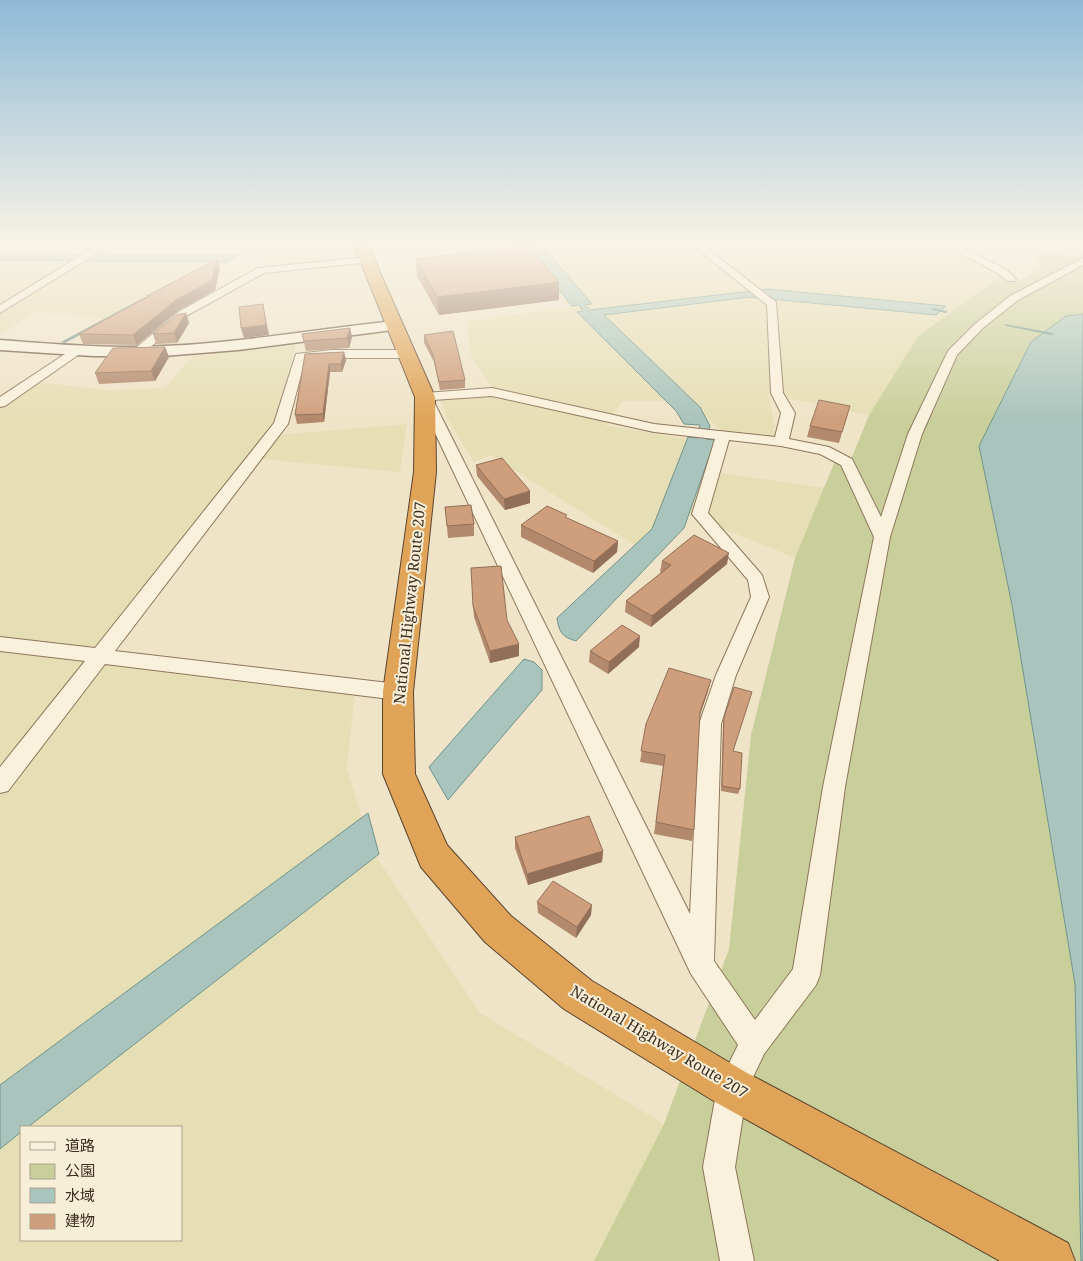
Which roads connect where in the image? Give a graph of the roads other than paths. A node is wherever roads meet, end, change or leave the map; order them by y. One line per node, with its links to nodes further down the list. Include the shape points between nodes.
1 (13, 302): 6 (street)
2 (203, 302): 10 (street, via 184,313)
3 (384, 302): 7 (highway, National Highway Route 207)
4 (769, 302): 15 (street, via 772,304 777,394 788,413)
5 (1009, 302): 16 (street, via 952,354 915,434)
6 (0, 310)
7 (394, 326): 10 (street, via 186,350); 11 (highway, National Highway Route 207)
8 (0, 345): 9 (street)
9 (77, 350): 10 (street); 13 (street)
10 (137, 352)
11 (406, 354): 12 (highway, National Highway Route 207); 18 (street, via 300,357 281,424)
12 (425, 397): 14 (street, via 492,392 654,428); 19 (highway, National Highway Route 207, via 425,472); 21 (street)
13 (0, 403)
14 (709, 435): 15 (street); 21 (street, via 700,514 756,579 760,597 726,675 710,724)
15 (781, 442): 16 (street, via 824,450 847,462)
16 (882, 537): 22 (street, via 834,787 806,975)
17 (0, 644): 18 (street)
18 (100, 658): 19 (street); 20 (street)
19 (398, 692): 23 (highway, National Highway Route 207, via 399,774 434,856 498,929 578,996)
20 (0, 784)
21 (701, 965): 22 (street)
22 (754, 1044): 23 (street)
23 (732, 1088): 24 (street, via 718,1167); 25 (highway, National Highway Route 207)
24 (737, 1261)
25 (1050, 1261)

